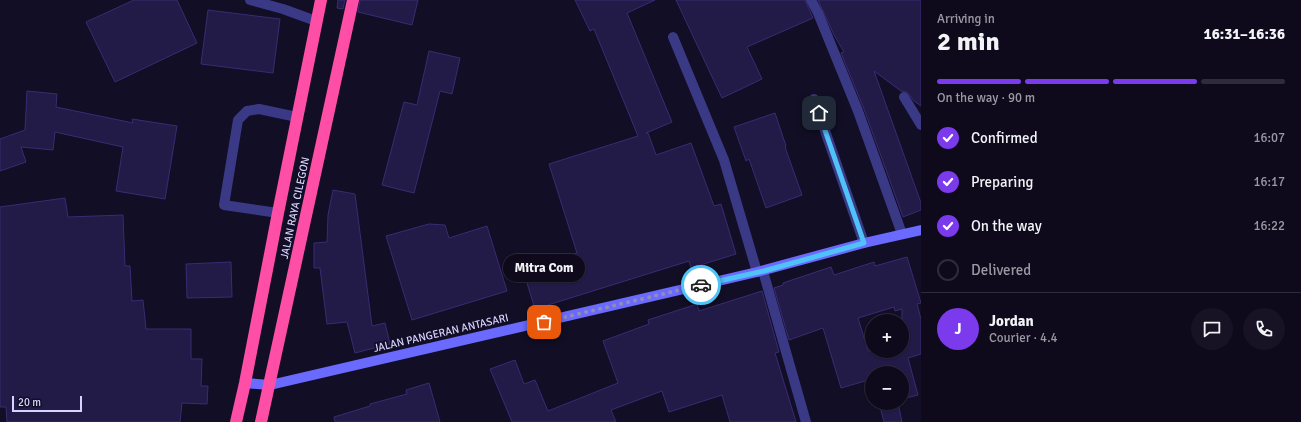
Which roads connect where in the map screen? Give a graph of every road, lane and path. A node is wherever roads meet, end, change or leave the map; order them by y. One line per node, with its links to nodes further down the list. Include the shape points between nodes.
1 (250, 0): 5 (street)
2 (321, 0): 5 (highway, JALAN RAYA CILEGON)
3 (353, 0): 17 (highway, JALAN RAYA CILEGON)
4 (811, 0): 13 (street, via 858,111)
5 (316, 21): 9 (highway, JALAN RAYA CILEGON)
6 (673, 37): 15 (street, via 724,160)
7 (904, 97): 10 (street)
8 (814, 99): 14 (street)
9 (297, 117): 11 (highway, JALAN RAYA CILEGON); 11 (street, via 259,109 247,111 238,120 224,205)
10 (921, 125)
11 (278, 212): 16 (highway, JALAN RAYA CILEGON)
12 (921, 230): 13 (street, JALAN PANGERAN ANTASARI)
13 (902, 234): 14 (street, JALAN PANGERAN ANTASARI)
14 (864, 243): 15 (street, JALAN PANGERAN ANTASARI)
15 (760, 272): 17 (street, JALAN PANGERAN ANTASARI); 20 (street)
16 (245, 383): 17 (street, JALAN PANGERAN ANTASARI); 18 (highway, JALAN RAYA CILEGON)
17 (270, 385): 19 (highway, JALAN RAYA CILEGON)
18 (236, 422)
19 (261, 422)
20 (806, 422)

